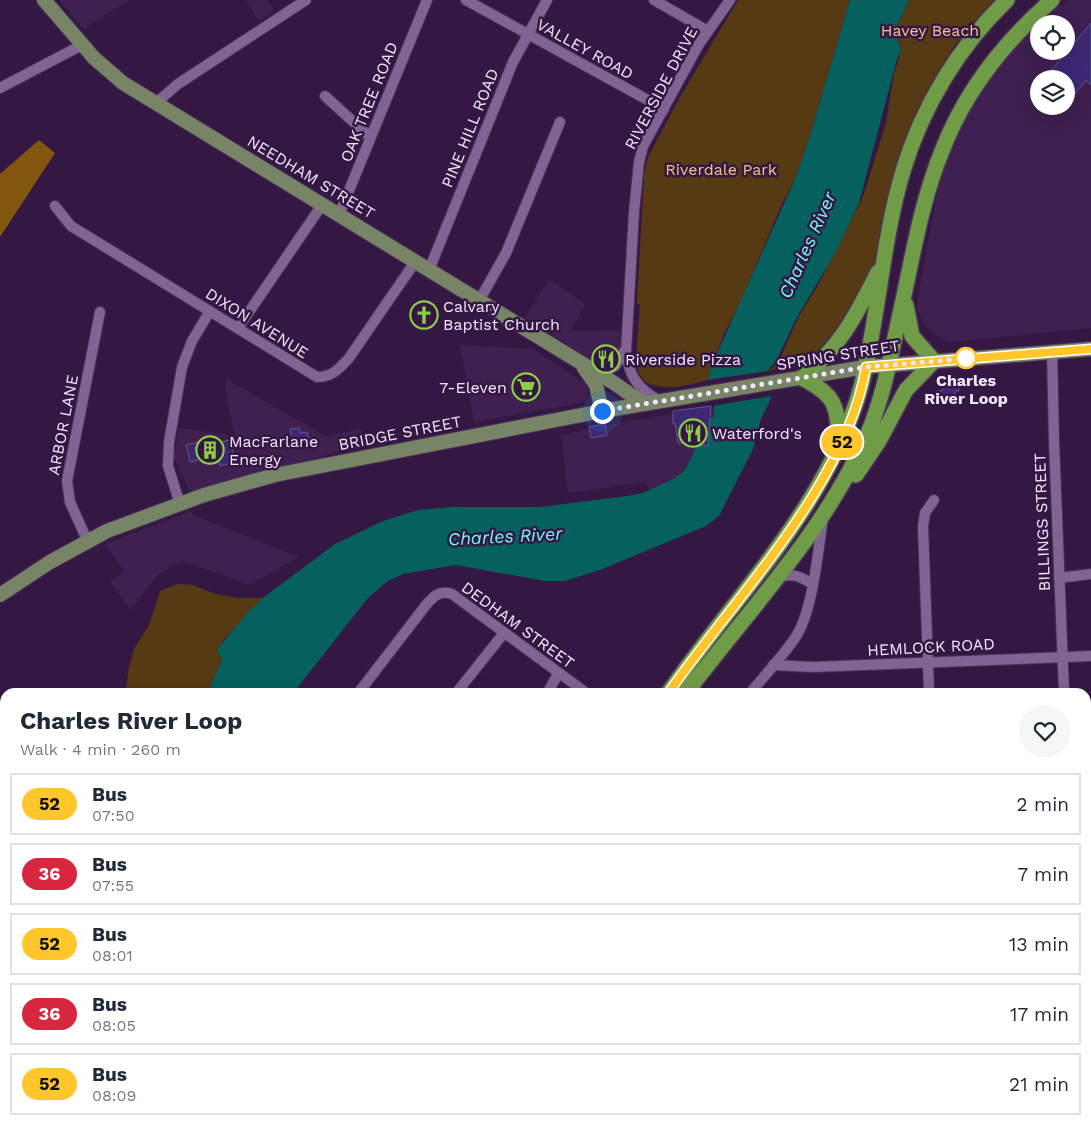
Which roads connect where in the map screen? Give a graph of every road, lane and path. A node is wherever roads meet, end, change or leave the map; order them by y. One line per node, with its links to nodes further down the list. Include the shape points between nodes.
1 (44, 0): 12 (main road, NEEDHAM STREET)
2 (306, 0): 15 (street, via 178,84)
3 (426, 0): 18 (street, OAK TREE ROAD)
4 (466, 0): 11 (street, VALLEY ROAD)
5 (547, 0): 11 (street, PINE HILL ROAD)
6 (654, 0): 10 (street)
7 (730, 0): 10 (street, RIVERSIDE DRIVE)
8 (1007, 0): 22 (highway, via 959,58 923,121 901,179)
9 (1052, 0): 25 (highway, via 994,60 956,120 930,186)
10 (708, 31): 16 (street, RIVERSIDE DRIVE)
11 (527, 34): 16 (street, VALLEY ROAD); 24 (street, PINE HILL ROAD)
12 (82, 45): 13 (street); 15 (main road, NEEDHAM STREET, via 115,78)
13 (0, 88)
14 (325, 96): 18 (street)
15 (156, 103): 19 (main road, NEEDHAM STREET)
16 (664, 109): 30 (street, RIVERSIDE DRIVE, via 643,146 638,162)
17 (560, 122): 26 (street, via 506,253)
18 (370, 137): 21 (street, OAK TREE ROAD)
19 (322, 205): 21 (main road, NEEDHAM STREET); 29 (street)
20 (55, 206): 28 (street, DIXON AVENUE, via 71,226)
21 (339, 215): 23 (main road, NEEDHAM STREET)
22 (885, 258): 36 (highway); 38 (highway, via 846,332)
23 (415, 262): 24 (main road, NEEDHAM STREET); 29 (street, DIXON AVENUE, via 348,358 328,377 317,377)
24 (429, 270): 26 (main road, NEEDHAM STREET)
25 (905, 294): 33 (highway, via 910,333); 35 (highway)
26 (479, 301): 34 (main road, NEEDHAM STREET)
27 (100, 312): 47 (street, ARBOR LANE, via 67,481 70,502)
28 (210, 312): 29 (street, DIXON AVENUE); 45 (street, via 192,341 182,367 168,442 168,466)
29 (238, 328)
30 (626, 346): 37 (street, RIVERSIDE DRIVE, via 618,364); 40 (street, RIVERSIDE DRIVE, via 634,381)
31 (1091, 349): 32 (main road, SPRING STREET)
32 (1052, 351): 33 (main road, SPRING STREET); 50 (street, BILLINGS STREET)
33 (934, 361): 35 (main road, SPRING STREET); 46 (highway, via 906,390 868,458)
34 (578, 362): 37 (main road, NEEDHAM STREET); 42 (main road, NEEDHAM STREET, via 594,382)
35 (889, 364): 36 (main road, SPRING STREET); 46 (highway, via 868,433)
36 (866, 367): 38 (main road, SPRING STREET); 43 (highway)
37 (599, 374): 41 (main road, NEEDHAM STREET)
38 (802, 378): 39 (main road, SPRING STREET); 43 (highway, via 825,392 833,402)
39 (740, 388): 40 (main road, BRIDGE STREET)
40 (660, 401): 41 (main road, BRIDGE STREET)
41 (644, 404): 42 (main road, BRIDGE STREET)
42 (602, 411): 45 (main road, BRIDGE STREET, via 275,475)
43 (840, 444): 63 (highway, via 824,477 792,526)
44 (934, 500): 56 (street, via 925,513 923,526)
45 (180, 504): 47 (main road, BRIDGE STREET)
46 (824, 514): 49 (highway); 51 (street)
47 (87, 540): 52 (main road, BRIDGE STREET)
48 (1091, 574): 50 (street)
49 (778, 577): 51 (street, via 799,575); 64 (highway)
50 (1059, 578): 55 (street, BILLINGS STREET)
51 (812, 584): 57 (street, via 796,638)
52 (0, 595)
53 (504, 633): 58 (street, DEDHAM STREET); 59 (street, DEDHAM STREET, via 452,594 440,593 426,605); 60 (street)
54 (1091, 656): 55 (street, HEMLOCK ROAD)
55 (1063, 658): 56 (street, HEMLOCK ROAD); 67 (street, BILLINGS STREET)
56 (928, 662): 57 (street, HEMLOCK ROAD, via 813,667); 66 (street)
57 (773, 665): 65 (street)
58 (558, 674): 61 (street); 62 (street, DEDHAM STREET)
59 (362, 688)
60 (460, 688)
61 (550, 688)
62 (579, 688)
63 (672, 688)
64 (690, 688)
65 (754, 688)
66 (929, 688)
67 (1064, 688)

